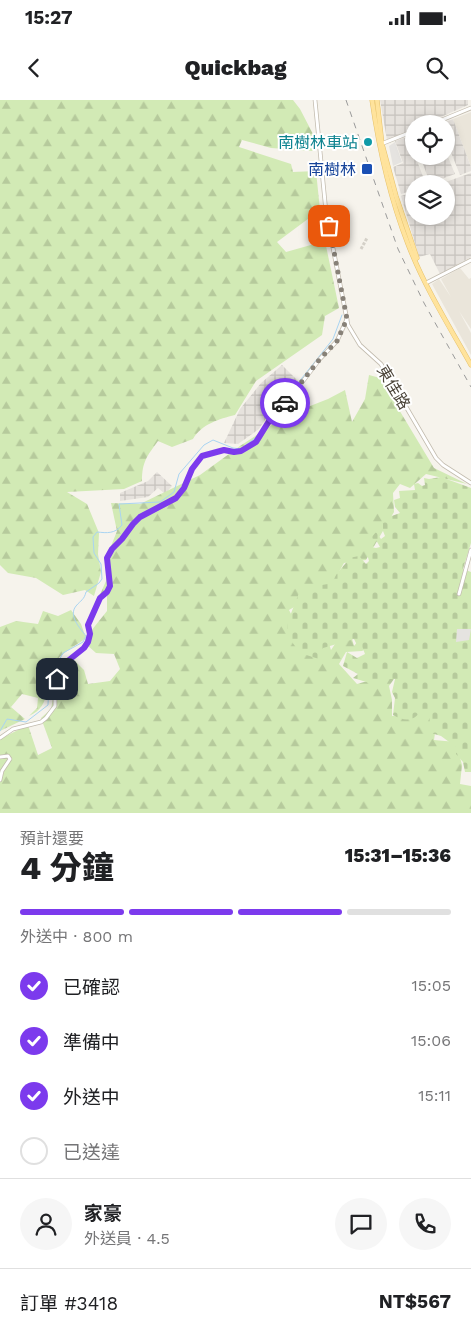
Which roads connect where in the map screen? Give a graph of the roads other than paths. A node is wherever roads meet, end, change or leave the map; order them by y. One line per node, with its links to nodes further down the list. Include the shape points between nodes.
1 (315, 100): 10 (street, 東佳路, via 326,212)
2 (372, 100): 7 (main road)
3 (377, 100): 7 (main road)
4 (471, 108): 5 (street)
5 (454, 115)
6 (405, 135): 7 (street)
7 (380, 145): 9 (main road)
8 (471, 260): 9 (street)
9 (426, 283): 11 (main road)
10 (347, 319): 12 (street, 東佳路, via 355,339 381,364 436,458); 15 (street, via 337,341 271,418 256,442 241,451 224,450 202,456 176,498 140,517 112,549 107,558 110,586 100,598 88,625 88,642 61,670 55,685 55,706 41,722 13,729)
11 (471, 365)
12 (471, 483)
13 (471, 550): 14 (street)
14 (459, 594)
15 (0, 738)
16 (0, 757): 17 (street, via 10,758)
17 (0, 780)

